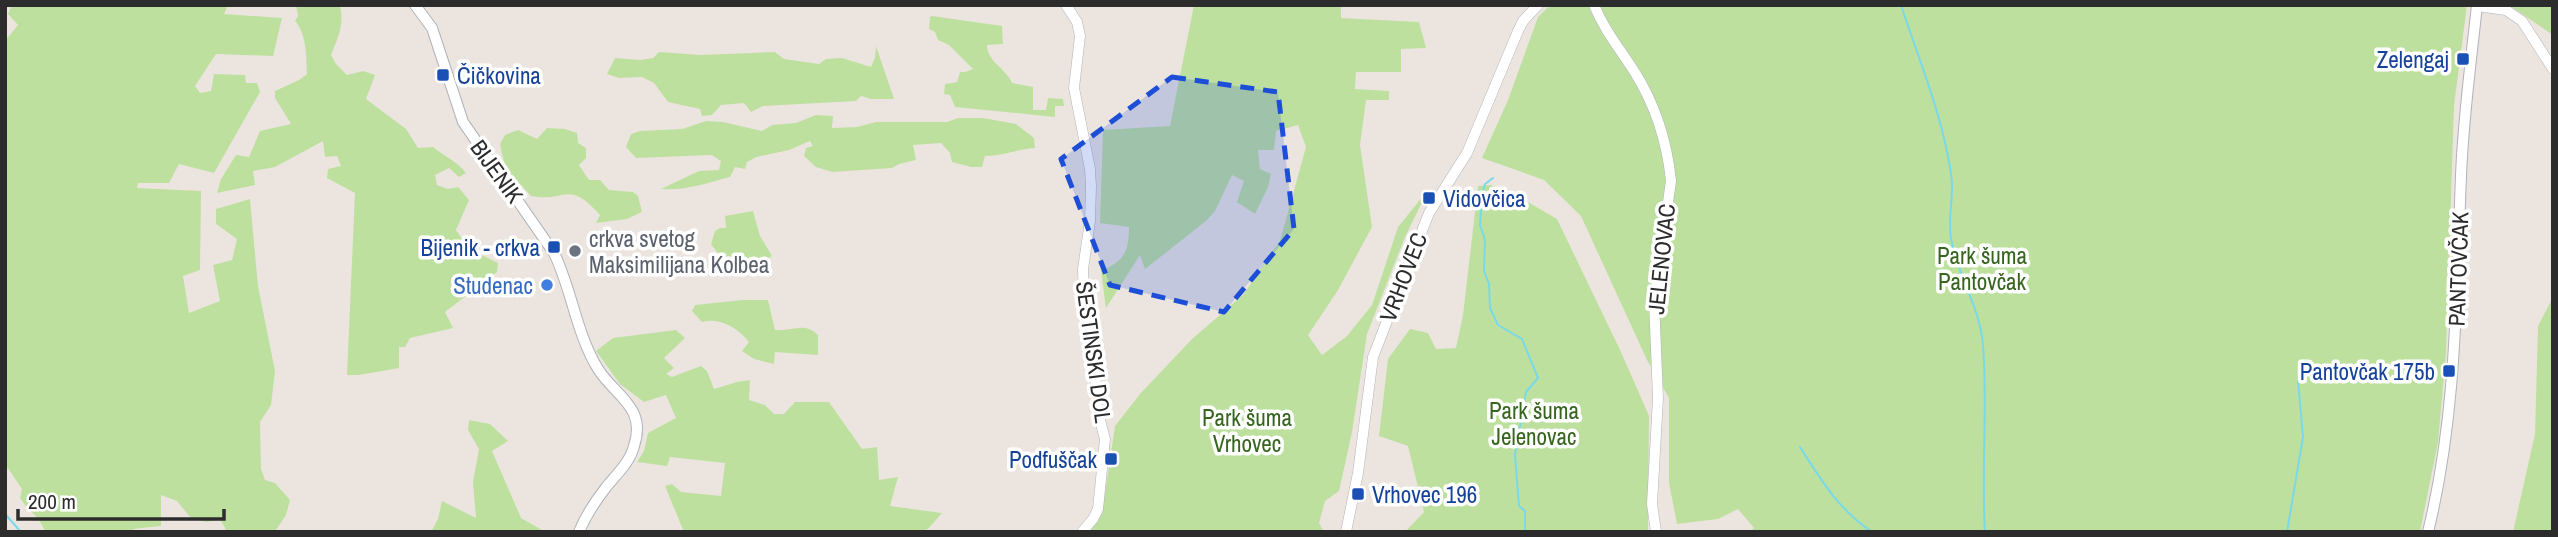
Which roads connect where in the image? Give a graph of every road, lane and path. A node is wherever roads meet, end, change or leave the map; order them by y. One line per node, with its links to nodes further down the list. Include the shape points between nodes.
1 (415, 5): 7 (main road, BIJENIK, via 432,28 464,122 554,253 598,369 634,414 637,429 630,458)
2 (1066, 5): 8 (street, ŠESTINSKI DOL, via 1080,36 1074,88 1091,186 1084,296 1094,351 1097,409 1105,439 1098,509)
3 (1538, 5): 9 (street, VRHOVEC, via 1523,21 1467,153 1429,213 1386,321 1373,357)
4 (1594, 5): 10 (street, JELENOVAC, via 1650,100 1671,181 1654,301 1658,398 1652,504)
5 (2477, 5): 6 (street, via 2506,10 2522,21); 11 (main road, PANTOVČAK, via 2461,172 2451,400)
6 (2553, 69)
7 (579, 532)
8 (1082, 532)
9 (1346, 532)
10 (1656, 532)
11 (2428, 532)

